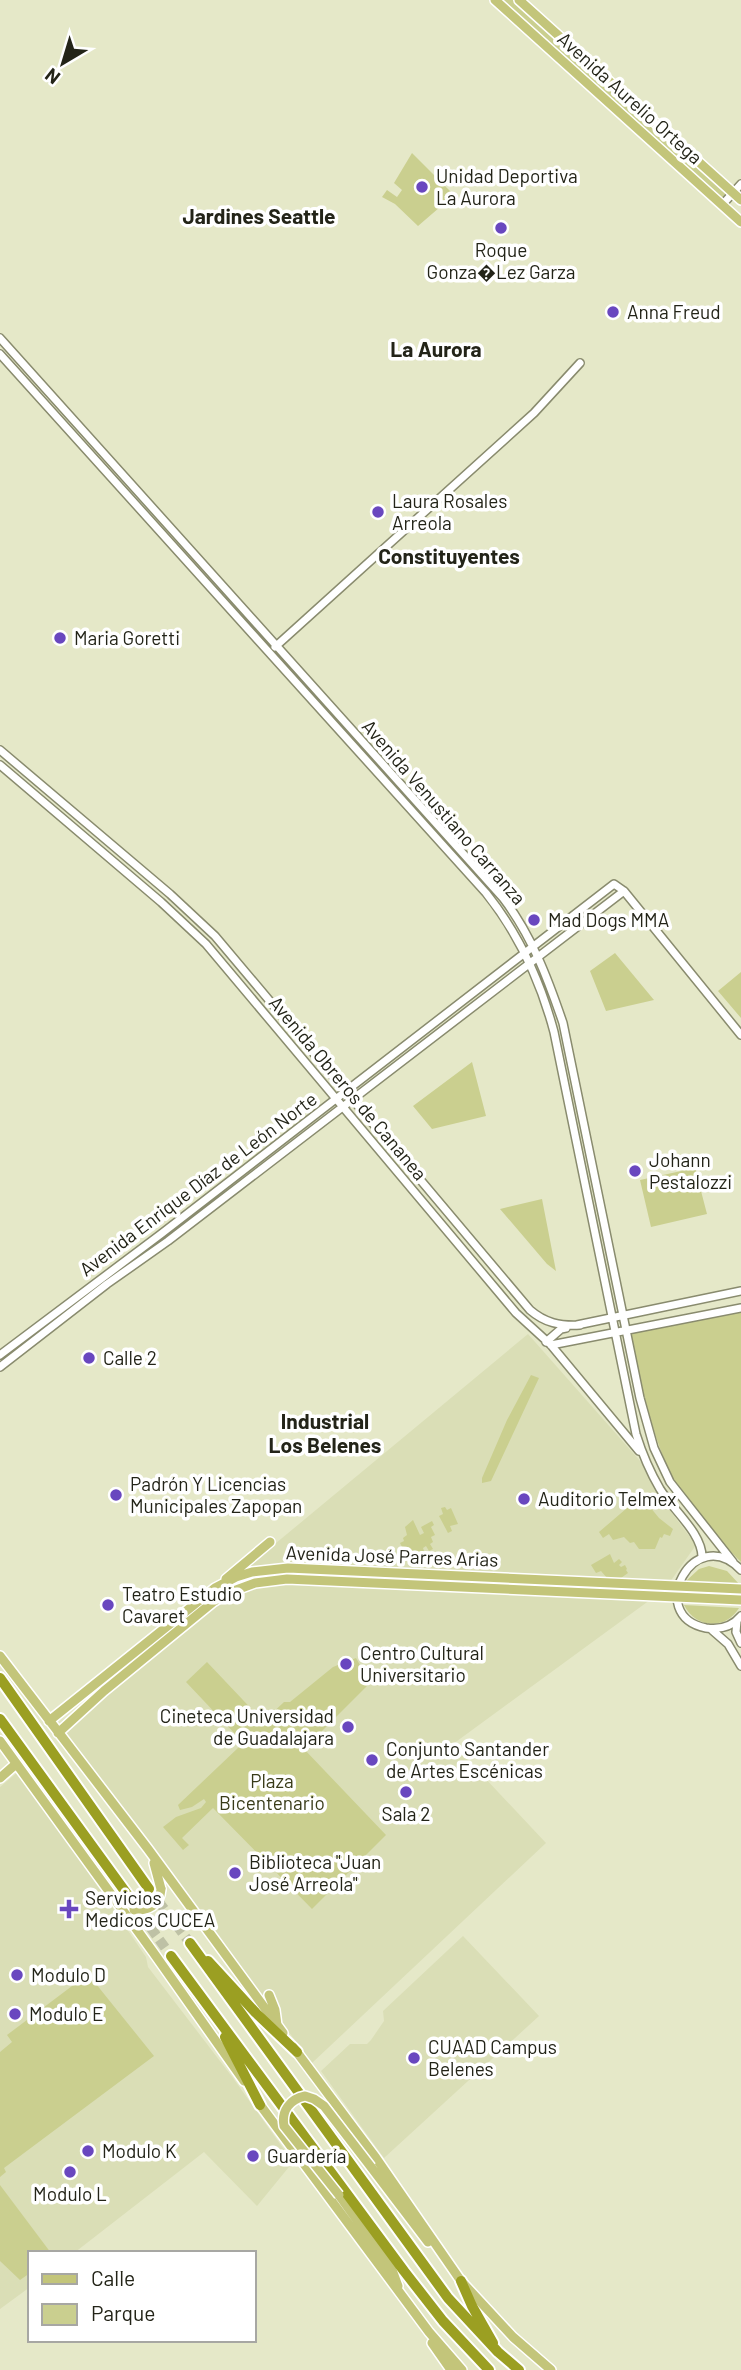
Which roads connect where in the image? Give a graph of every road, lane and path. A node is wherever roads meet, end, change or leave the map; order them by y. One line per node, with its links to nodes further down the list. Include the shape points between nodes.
1 (495, 0): 6 (main road, Avenida Aurelio Ortega)
2 (519, 0): 4 (main road, Avenida Aurelio Ortega)
3 (741, 184): 4 (street)
4 (733, 193): 5 (main road, Avenida Aurelio Ortega); 6 (street)
5 (741, 200)
6 (722, 205): 7 (main road, Avenida Aurelio Ortega)
7 (741, 222)
8 (0, 338): 11 (street, Avenida Venustiano Carranza)
9 (0, 354): 12 (street, Avenida Venustiano Carranza)
10 (580, 363): 11 (street, via 543,405)
11 (276, 646): 12 (street); 16 (street, Avenida Venustiano Carranza, via 503,898)
12 (269, 652): 17 (street, Avenida Venustiano Carranza, via 486,893)
13 (0, 750): 21 (street, Avenida Obreros de Cananea, via 215,936)
14 (0, 765): 22 (street, Avenida Obreros de Cananea, via 188,925)
15 (624, 891): 16 (street, Avenida Enrique Díaz de León Norte, via 614,884); 18 (street); 20 (street)
16 (533, 946): 17 (street, Avenida Enrique Díaz de León Norte); 18 (street, Avenida Venustiano Carranza)
17 (524, 953): 19 (street, Avenida Venustiano Carranza); 21 (street, Avenida Enrique Díaz de León Norte)
18 (538, 956): 19 (street); 27 (street, Avenida Venustiano Carranza, via 563,1023)
19 (528, 964): 23 (street); 28 (street, Avenida Venustiano Carranza, via 554,1032)
20 (741, 1035)
21 (345, 1091): 22 (street, Avenida Enrique Díaz de León Norte); 23 (street, Avenida Obreros de Cananea)
22 (336, 1098): 24 (street, Avenida Obreros de Cananea); 33 (street, Avenida Enrique Díaz de León Norte)
23 (351, 1099): 24 (street, Avenida Enrique Díaz de León Norte); 29 (street, Avenida Obreros de Cananea, via 530,1310 548,1322)
24 (343, 1106): 32 (street, Avenida Obreros de Cananea, via 516,1313); 34 (street, Avenida Enrique Díaz de León Norte)
25 (741, 1291): 27 (street)
26 (741, 1308): 30 (street)
27 (624, 1317): 28 (street); 30 (street, Avenida Venustiano Carranza)
28 (612, 1319): 29 (street); 31 (street, Avenida Venustiano Carranza)
29 (580, 1325): 32 (street, via 561,1329)
30 (626, 1331): 31 (street); 38 (street, Avenida Venustiano Carranza, via 645,1416 662,1466 680,1498)
31 (615, 1332): 32 (street); 35 (street, Avenida Venustiano Carranza)
32 (548, 1343): 35 (street, Avenida Obreros de Cananea)
33 (0, 1355)
34 (0, 1367)
35 (645, 1458): 37 (street, Avenida Venustiano Carranza, via 667,1500 698,1538)
36 (270, 1542): 43 (main road)
37 (702, 1558): 38 (street); 46 (street, via 684,1571)
38 (733, 1562): 39 (street, Avenida Venustiano Carranza)
39 (741, 1570)
40 (374, 1571): 41 (main road, Avenida José Parres Arias); 43 (main road, Avenida José Parres Arias, via 275,1568); 44 (main road, via 380,1577)
41 (394, 1572): 42 (main road, Avenida José Parres Arias); 45 (main road, via 388,1577)
42 (577, 1582): 46 (main road, Avenida José Parres Arias); 48 (main road)
43 (222, 1583): 58 (main road, Avenida José Parres Arias)
44 (373, 1583): 45 (main road, Avenida José Parres Arias); 60 (main road, Avenida José Parres Arias, via 274,1579 228,1592)
45 (394, 1584): 48 (main road, Avenida José Parres Arias)
46 (678, 1586): 47 (main road, Avenida José Parres Arias); 49 (street)
47 (741, 1589)
48 (576, 1592): 49 (main road, Avenida José Parres Arias)
49 (677, 1597): 50 (main road, Avenida José Parres Arias); 52 (street, via 684,1614)
50 (741, 1600)
51 (739, 1618): 52 (street, via 725,1628); 53 (street, via 736,1632)
52 (708, 1628): 55 (street, via 728,1644)
53 (741, 1643)
54 (0, 1656): 58 (main road)
55 (741, 1666)
56 (0, 1678): 66 (highway)
57 (0, 1719): 64 (highway)
58 (49, 1721): 60 (main road)
59 (0, 1729): 64 (highway)
60 (58, 1732): 65 (main road)
61 (0, 1741): 62 (main road)
62 (16, 1764): 63 (main road); 67 (main road)
63 (0, 1777)
64 (85, 1836): 68 (highway)
65 (148, 1849): 66 (main road, via 159,1876); 70 (main road)
66 (155, 1889): 68 (main road, bridge, via 160,1896 155,1905 147,1909)
67 (115, 1899): 68 (main road, via 125,1907); 72 (main road)
68 (133, 1905)
69 (269, 1995): 70 (main road)
70 (277, 2027): 71 (main road)
71 (297, 2052): 73 (main road); 78 (highway, via 190,1943 429,2274)
72 (260, 2105): 75 (main road); 76 (highway, via 226,2039 171,1956)
73 (444, 2257): 74 (main road); 75 (main road, bridge, via 321,2103 305,2096 290,2104 284,2126 394,2272)
74 (461, 2281): 78 (highway); 84 (main road)
75 (400, 2293): 77 (main road)
76 (443, 2321): 81 (highway); 82 (highway)
77 (429, 2332): 79 (main road); 80 (main road)
78 (498, 2352): 83 (highway)
79 (451, 2370)
80 (462, 2370)
81 (476, 2370)
82 (489, 2370)
83 (519, 2370)
84 (551, 2370)

